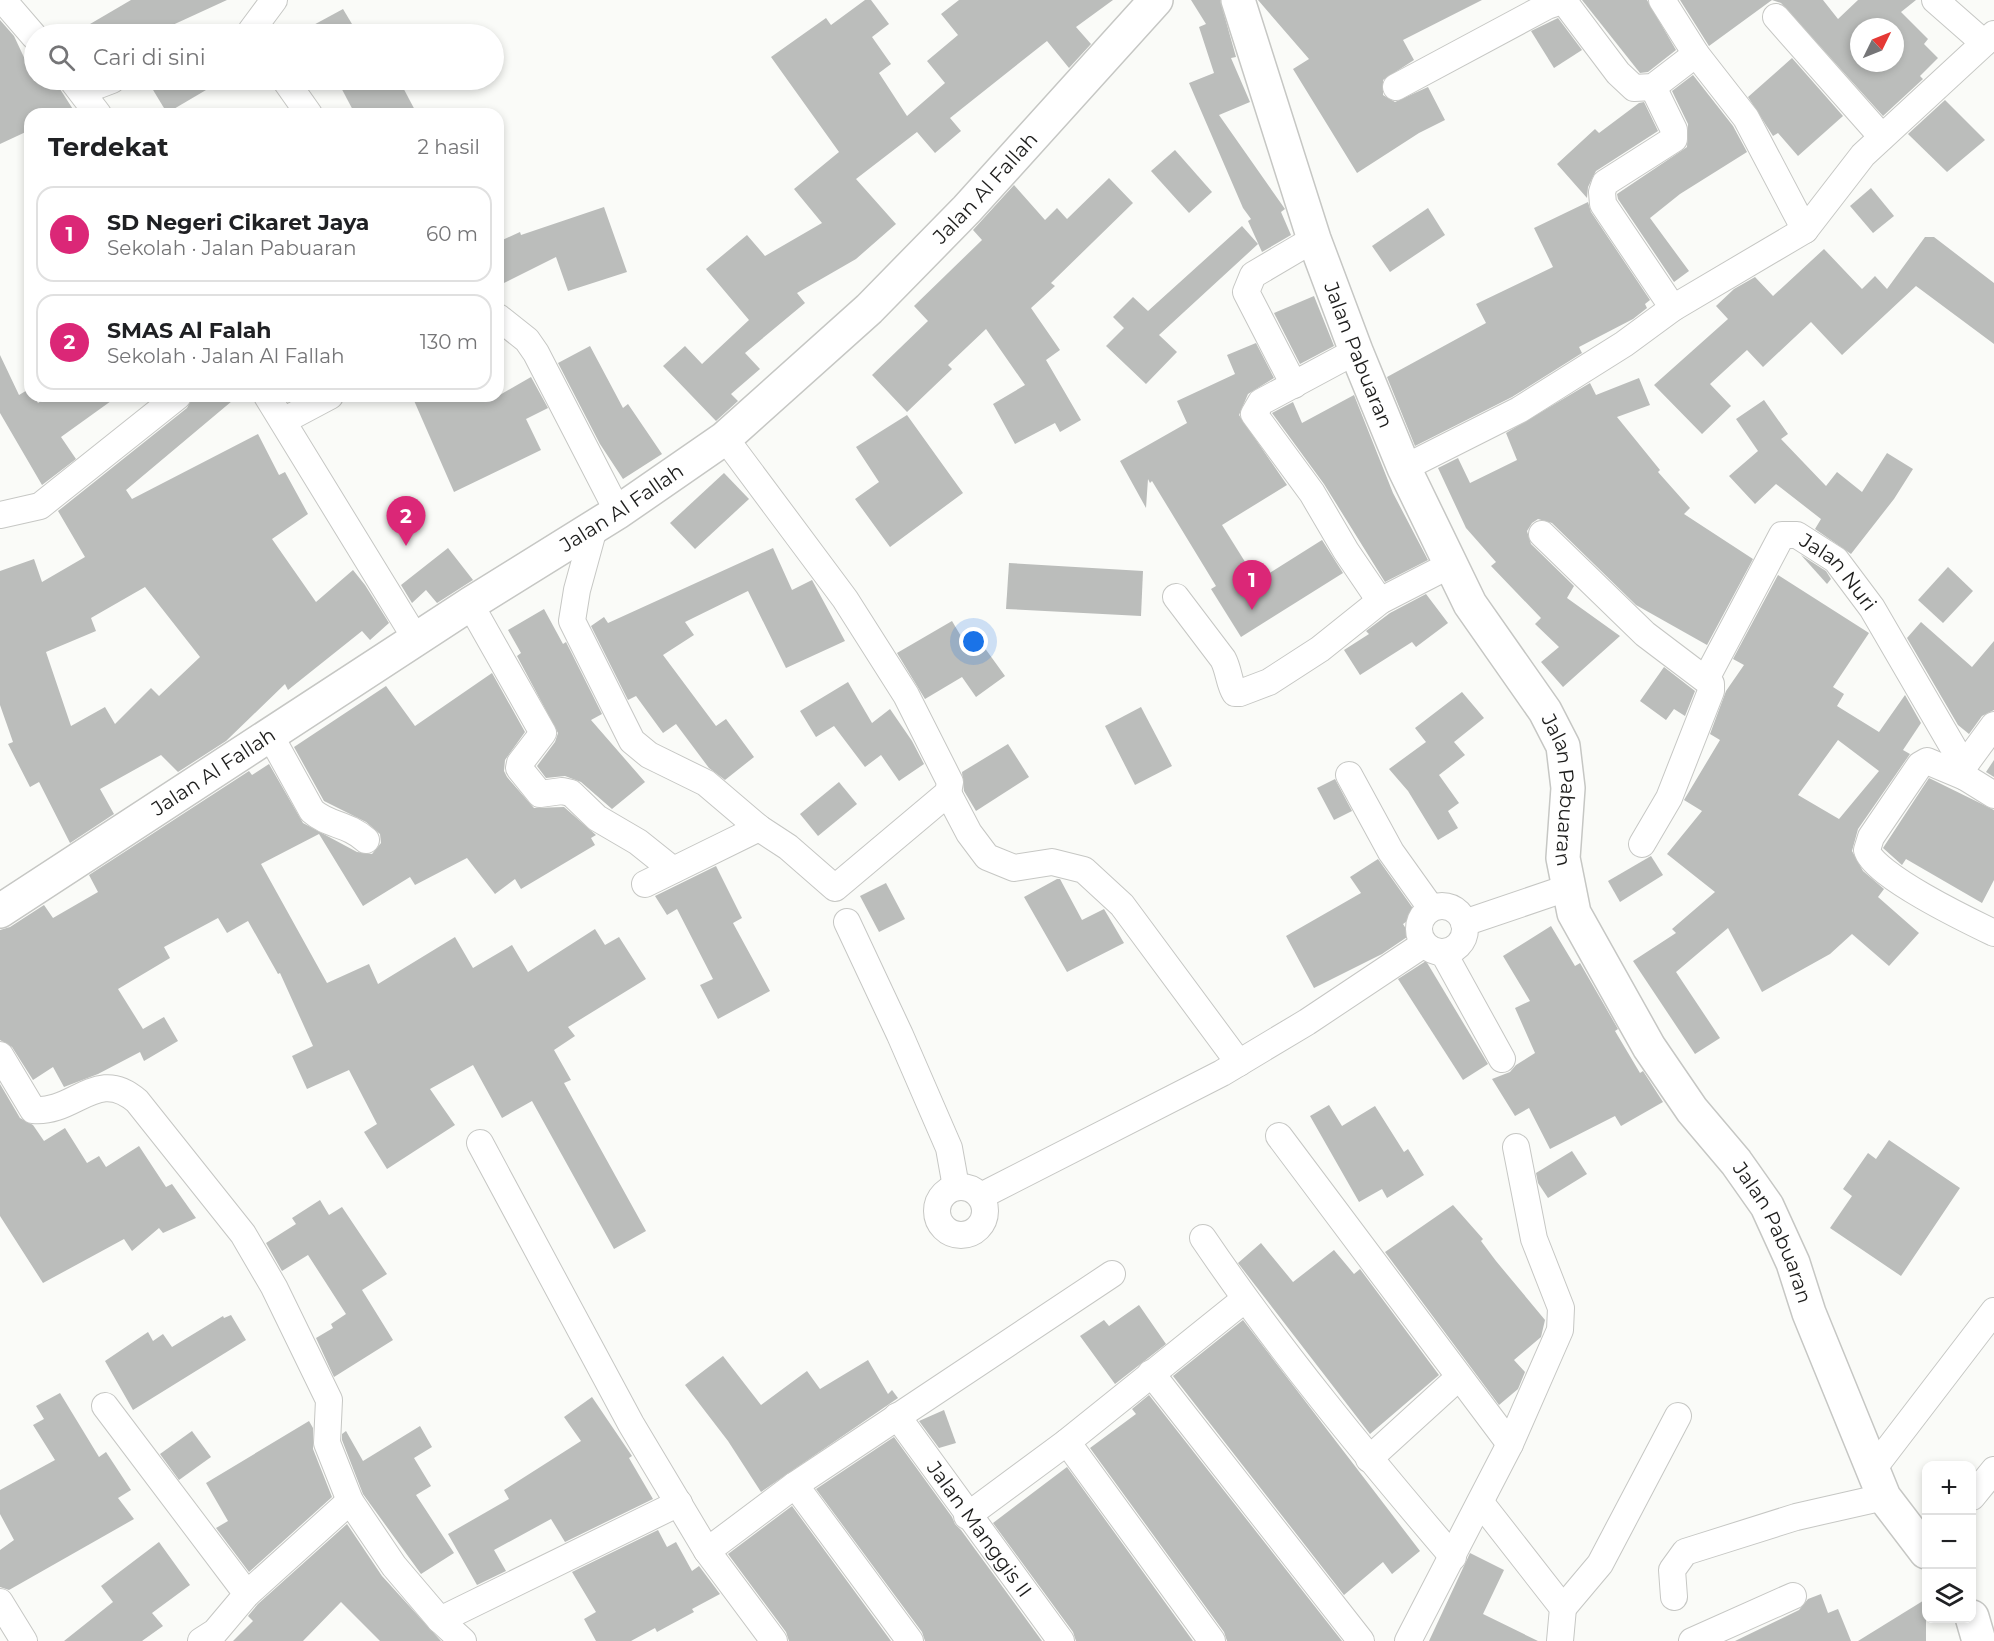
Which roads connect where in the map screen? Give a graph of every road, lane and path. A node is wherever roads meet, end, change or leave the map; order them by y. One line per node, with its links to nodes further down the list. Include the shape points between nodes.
1 (3, 0): 8 (street)
2 (1156, 0): 29 (street, Jalan Al Fallah, via 869,309)
3 (1238, 0): 20 (street, Jalan Pabuaran)
4 (1662, 0): 11 (street)
5 (1935, 0): 10 (street)
6 (274, 1): 9 (street)
7 (1776, 18): 18 (street)
8 (24, 24)
9 (256, 24)
10 (1989, 38): 18 (street)
11 (1696, 54): 13 (street); 19 (street, via 1746,118)
12 (1396, 87): 13 (street, via 1560,2 1566,4 1634,88)
13 (1653, 87): 21 (street, via 1674,130 1674,139 1605,183 1602,197)
14 (81, 90): 16 (street)
15 (292, 90): 17 (street)
16 (94, 108)
17 (305, 108)
18 (1882, 137): 19 (street, via 1863,155)
19 (1805, 230): 21 (street)
20 (1314, 239): 23 (street, Jalan Pabuaran); 24 (street, via 1253,274 1246,292)
21 (1673, 308): 30 (street, via 1624,344 1518,410)
22 (504, 322): 32 (street, via 527,340 536,353)
23 (1356, 351): 24 (street); 30 (street, Jalan Pabuaran)
24 (1294, 385): 36 (street, via 1257,405 1255,420 1312,493)
25 (170, 402): 31 (street, via 40,506)
26 (271, 402): 28 (street)
27 (319, 402): 28 (street)
28 (283, 421): 38 (street)
29 (725, 438): 32 (street, Jalan Al Fallah); 44 (street, via 844,599 906,695 948,778)
30 (1404, 468): 34 (street, Jalan Pabuaran)
31 (0, 515)
32 (606, 520): 37 (street, Jalan Al Fallah); 46 (street, via 576,590 572,621 632,741 649,755 705,783)
33 (1542, 534): 39 (street, via 1645,634)
34 (1450, 565): 36 (street); 51 (street, Jalan Pabuaran, via 1470,604 1545,711 1563,746 1568,788 1563,858)
35 (1176, 597): 36 (street, via 1223,659 1235,693 1269,682 1320,649)
36 (1380, 601)
37 (470, 604): 38 (street, Jalan Al Fallah); 49 (street, via 543,733 520,762 519,768 533,787 540,794 571,793 597,818 638,842)
38 (416, 639): 41 (street, Jalan Al Fallah)
39 (1706, 679): 42 (street, Jalan Nuri, via 1782,535 1797,536 1836,560 1872,608); 48 (street, via 1711,692 1669,798)
40 (1994, 725): 42 (street)
41 (270, 735): 47 (street, via 312,811 321,819 354,828); 53 (street, Jalan Al Fallah)
42 (1964, 771): 45 (street); 56 (street, via 1927,761 1920,765 1871,837 1867,850 1872,862 1925,897)
43 (1349, 775): 52 (street, via 1391,852)
44 (948, 793): 46 (street, via 835,888 788,847); 60 (street, via 987,857 1014,868 1052,862 1084,870 1122,904)
45 (1994, 795)
46 (759, 828): 49 (street)
47 (366, 840)
48 (1642, 844)
49 (673, 870): 50 (street)
50 (645, 884)
51 (1567, 888): 55 (street); 79 (street, Jalan Pabuaran, via 1574,913 1649,1047 1692,1110 1767,1206)
52 (1431, 908): 55 (street, via 1453,908); 57 (street, via 1419,926)
53 (0, 911)
54 (847, 922): 64 (street, via 949,1149)
55 (1464, 922): 57 (street, via 1465,932 1452,949)
56 (1994, 933)
57 (1434, 948): 59 (street); 60 (street)
58 (0, 1055): 82 (street, via 33,1110 45,1111 106,1086 123,1089 137,1101 243,1234 274,1287 329,1400 327,1443)
59 (1502, 1059)
60 (1239, 1063): 65 (street)
61 (1279, 1136): 71 (street)
62 (480, 1143): 83 (street, via 631,1424)
63 (1516, 1146): 76 (street, via 1534,1239 1557,1297 1560,1330)
64 (956, 1187): 65 (street, via 965,1186); 65 (street, via 940,1197 937,1207 941,1225 957,1235 967,1235 982,1224 985,1205)
65 (981, 1196)
66 (1203, 1238): 68 (street)
67 (1112, 1274): 73 (street)
68 (1245, 1299): 70 (street); 77 (street)
69 (1994, 1311): 79 (street)
70 (1151, 1373): 75 (street); 104 (street)
71 (1458, 1378): 76 (street); 77 (street)
72 (105, 1406): 89 (street)
73 (897, 1416): 80 (street); 85 (street, Jalan Manggis II)
74 (1678, 1416): 93 (street, via 1600,1564)
75 (1067, 1442): 85 (street); 103 (street)
76 (1510, 1444): 84 (street)
77 (1369, 1459): 88 (street)
78 (1994, 1470): 81 (street)
79 (1879, 1483): 86 (street, Jalan Pabuaran); 91 (street, via 1685,1552 1672,1570)
80 (795, 1485): 87 (street); 101 (street)
81 (1976, 1491)
82 (350, 1501): 89 (street); 94 (street, via 394,1566)
83 (680, 1503): 87 (street); 94 (street)
84 (1481, 1503): 88 (street); 93 (street)
85 (967, 1516): 102 (street, Jalan Manggis II)
86 (1922, 1545)
87 (707, 1551): 100 (street)
88 (1453, 1557): 105 (street)
89 (247, 1594): 96 (street)
90 (1793, 1596): 106 (street)
91 (1674, 1597)
92 (0, 1602): 98 (street)
93 (1563, 1608): 97 (street)
94 (440, 1620): 99 (street)
95 (1973, 1623): 107 (street)
96 (208, 1637)
97 (1562, 1640)
98 (24, 1641)
99 (464, 1641)
100 (774, 1641)
101 (910, 1641)
102 (1061, 1641)
103 (1212, 1641)
104 (1361, 1641)
105 (1408, 1641)
106 (1692, 1641)
107 (1979, 1641)

